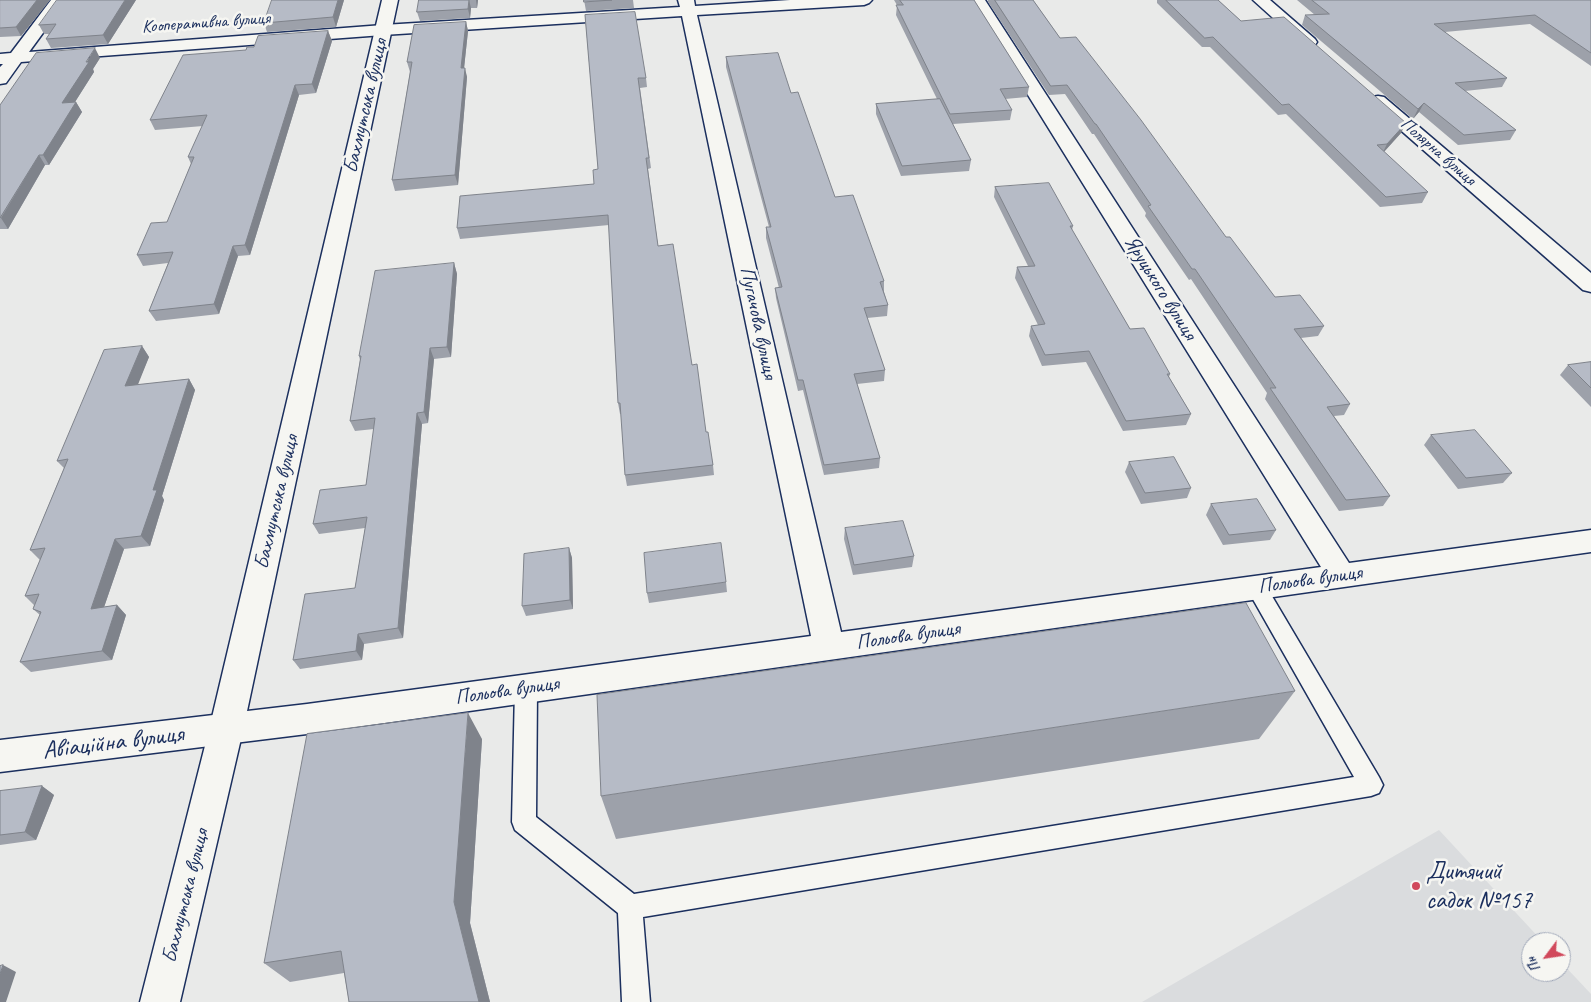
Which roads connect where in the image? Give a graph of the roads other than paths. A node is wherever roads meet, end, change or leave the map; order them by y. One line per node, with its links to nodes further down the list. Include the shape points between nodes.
1 (59, 0): 9 (street)
2 (390, 0): 7 (street, Бахмутська вулиця)
3 (864, 0): 6 (street, Кооперативна вулиця)
4 (977, 0): 14 (street, Яруцького вулиця)
5 (1262, 0): 8 (street)
6 (687, 6): 7 (street, Кооперативна вулиця); 16 (street, Пугачова вулиця)
7 (383, 30): 9 (street, Кооперативна вулиця); 18 (street, Бахмутська вулиця)
8 (1321, 52)
9 (8, 58): 10 (street)
10 (0, 79)
11 (1366, 91): 12 (street, Полярна вулиця)
12 (1591, 285)
13 (1591, 541): 14 (street, Польова вулиця)
14 (1342, 576): 15 (street, Польова вулиця)
15 (1256, 587): 16 (street, Польова вулиця); 20 (lane, via 1371,785)
16 (829, 646): 17 (street, Польова вулиця)
17 (526, 689): 18 (street, Польова вулиця); 20 (lane, via 524,822)
18 (226, 730): 19 (street, Авіаційна вулиця); 21 (street, Бахмутська вулиця)
19 (0, 756)
20 (630, 907): 22 (lane)
21 (160, 1002)
22 (636, 1002)

